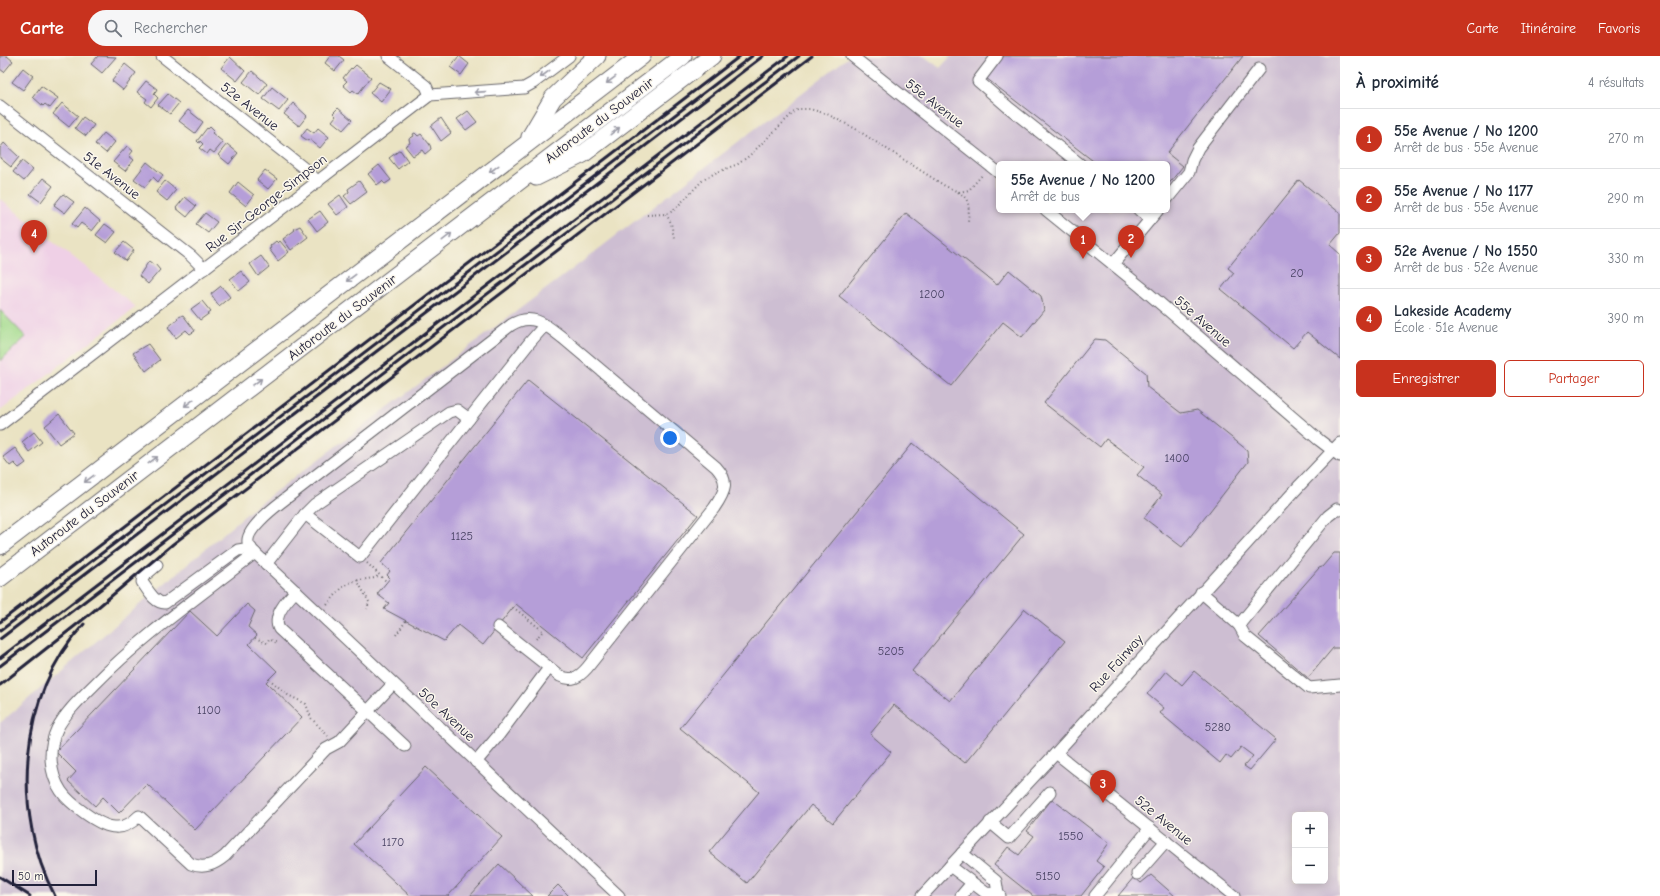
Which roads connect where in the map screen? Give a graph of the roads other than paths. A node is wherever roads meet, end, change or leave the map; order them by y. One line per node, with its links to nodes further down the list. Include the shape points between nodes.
1 (162, 56): 16 (street, 52e Avenue)
2 (388, 56): 11 (street, via 426,86)
3 (569, 56): 11 (street, one-way to 11, via 524,88)
4 (597, 56): 13 (highway, via 553,98)
5 (642, 56): 13 (highway, Autoroute du Souvenir, one-way to 13)
6 (683, 56): 17 (highway, Autoroute du Souvenir)
7 (712, 56): 17 (highway, one-way to 7, via 583,154)
8 (852, 56): 15 (street, 55e Avenue)
9 (997, 56): 14 (street, via 978,81)
10 (1259, 69): 18 (street, via 1198,148 1189,172)
11 (430, 95): 16 (street, Rue Sir-George-Simpson)
12 (0, 106): 24 (street, 51e Avenue, via 191,256)
13 (525, 145): 31 (highway, Autoroute du Souvenir, one-way to 31)
14 (1076, 161)
15 (996, 171)
16 (318, 182): 24 (street, Rue Sir-George-Simpson)
17 (503, 193): 35 (highway, Autoroute du Souvenir, one-way to 17)
18 (1170, 195)
19 (1050, 213): 23 (street, 55e Avenue)
20 (1143, 213): 22 (street)
21 (1155, 213): 22 (street)
22 (1150, 219): 23 (street)
23 (1113, 264): 28 (street, 55e Avenue)
24 (204, 269): 27 (street, Rue Sir-George-Simpson)
25 (545, 325): 26 (street); 32 (street, via 527,319 511,325 277,506 251,531 248,543); 40 (street, via 700,453 720,471 725,482 714,508 582,673 566,679)
26 (469, 419): 30 (street, via 457,410 449,412); 30 (street, via 360,557)
27 (0, 424)
28 (1338, 450): 37 (street, Rue Fairway)
29 (1340, 510): 38 (street, via 1337,509 1328,516)
30 (305, 514): 33 (street)
31 (0, 546)
32 (253, 550): 33 (street, 50e Avenue); 34 (street, via 238,550 165,603 156,600 142,582 143,577); 43 (street, via 143,639 78,701 57,729 53,742 51,758 56,781 61,790 80,809 104,825 123,826 139,816 191,864 204,867 212,865 225,856 326,749 339,742)
33 (266, 564): 36 (street, 50e Avenue)
34 (157, 565)
35 (0, 578)
36 (296, 591): 41 (street, 50e Avenue); 43 (street, via 278,616 279,629)
37 (1201, 592): 38 (street); 45 (street, Rue Fairway)
38 (1239, 625): 42 (street, via 1245,636 1309,688)
39 (498, 627): 40 (street)
40 (549, 668): 46 (street)
41 (393, 684): 43 (street); 46 (street, 50e Avenue)
42 (1340, 685)
43 (367, 712): 44 (street)
44 (404, 746)
45 (1056, 753): 48 (street, Rue Fairway); 49 (street, 52e Avenue)
46 (476, 762): 56 (street, 50e Avenue)
47 (1050, 792): 48 (street, via 1009,838)
48 (990, 822): 51 (street, Rue Fairway)
49 (1150, 828): 50 (street, 52e Avenue); 59 (street)
50 (1166, 841): 53 (street); 60 (street, 52e Avenue)
51 (962, 853): 52 (street, Rue Fairway); 55 (street, via 996,881)
52 (950, 866): 54 (street); 57 (street, Rue Fairway)
53 (1138, 874)
54 (972, 883): 55 (street, via 986,894); 58 (street)
55 (999, 895)
56 (619, 896)
57 (922, 896)
58 (961, 896)
59 (1095, 896)
60 (1234, 896)

